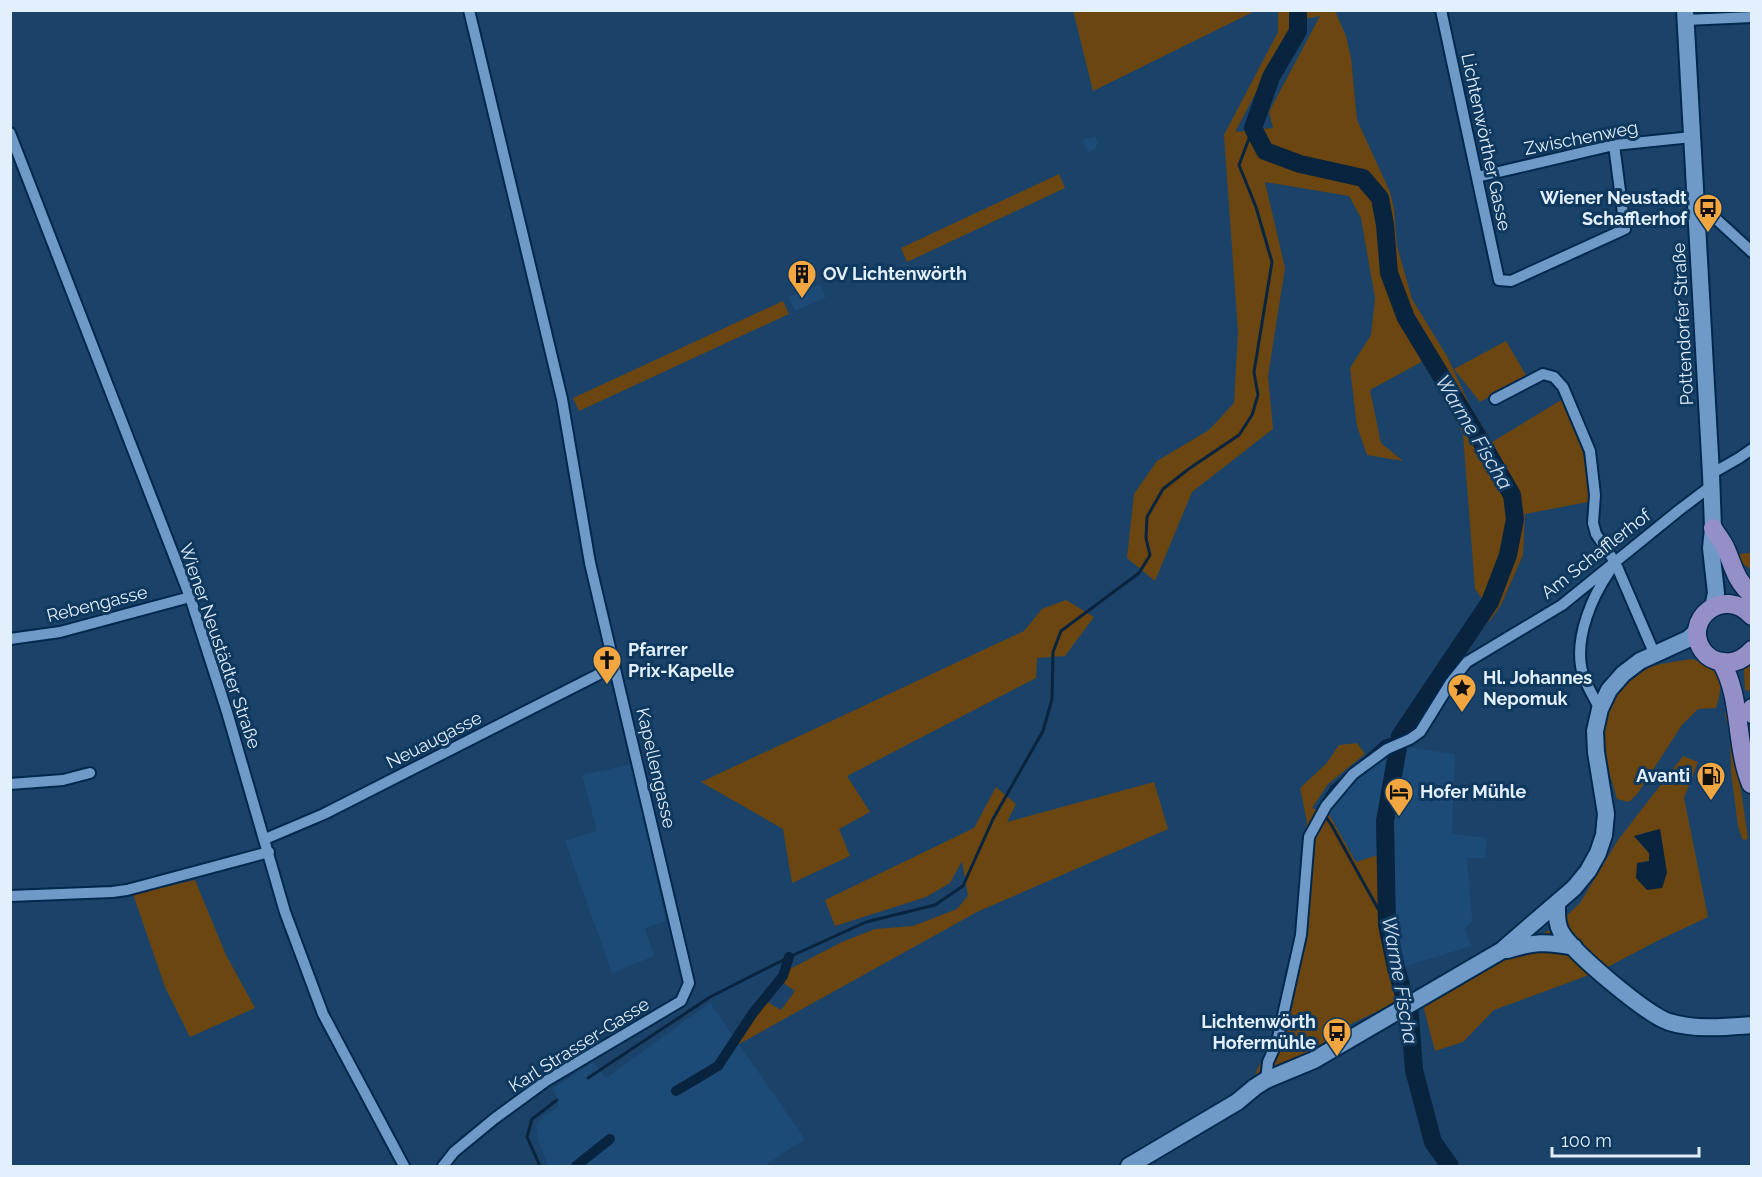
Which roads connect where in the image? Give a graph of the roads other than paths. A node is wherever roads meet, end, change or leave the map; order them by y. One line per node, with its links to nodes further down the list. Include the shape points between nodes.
1 (469, 10): 26 (street, Kapellengasse, via 562,399 590,563)
2 (1441, 10): 8 (street, Lichtenwörther Gasse)
3 (1685, 15): 4 (street); 6 (main road, Pottendorfer Straße)
4 (1752, 17)
5 (10, 133): 17 (street, Wiener Neustädter Straße)
6 (1692, 137): 7 (street, Zwischenweg); 9 (main road, Pottendorfer Straße)
7 (1614, 145): 8 (street, Zwischenweg); 8 (street, Lichtenwörther Gasse, via 1625,229 1511,281 1499,280)
8 (1477, 177)
9 (1696, 206): 10 (street, via 1703,207); 13 (main road, Pottendorfer Straße)
10 (1752, 252)
11 (1495, 399): 15 (street, via 1543,374 1554,377 1563,387 1590,451 1596,534)
12 (1752, 449): 13 (street, Am Schafflerhof)
13 (1716, 475): 14 (main road, Pottendorfer Straße); 15 (street, Am Schafflerhof)
14 (1713, 528): 16 (main road, via 1733,571); 18 (main road, Pottendorfer Straße); 19 (main road, Pottendorfer Straße)
15 (1615, 562): 23 (street); 28 (street, via 1589,608 1581,638 1581,666); 42 (street, Am Schafflerhof, via 1562,605 1467,662 1419,732 1353,774 1323,811 1309,837 1301,935)
16 (1752, 595)
17 (190, 597): 21 (street, Rebengasse, via 60,632); 34 (street, Wiener Neustädter Straße)
18 (1732, 604): 19 (main road); 20 (main road)
19 (1713, 607): 22 (main road, via 1700,622)
20 (1752, 616)
21 (10, 639)
22 (1699, 640): 23 (main road); 25 (main road, via 1707,656)
23 (1655, 655): 28 (main road, via 1623,674)
24 (1746, 655): 25 (main road, via 1731,663); 30 (main road, via 1742,693)
25 (1720, 662): 32 (main road, via 1728,677 1742,758)
26 (615, 666): 34 (street, Neuaugasse, via 324,814); 40 (street, Kapellengasse, via 689,983)
27 (1752, 708): 29 (main road)
28 (1600, 709): 37 (main road, via 1595,731 1606,814 1604,835 1588,871)
29 (1752, 714)
30 (1751, 752)
31 (90, 773): 33 (street, via 63,780)
32 (1751, 783)
33 (10, 784)
34 (265, 839): 35 (street, Wiener Neustädter Straße)
35 (269, 852): 36 (street, via 126,890); 43 (street, Wiener Neustädter Straße, via 285,912 323,1014)
36 (10, 897)
37 (1557, 905): 38 (main road, via 1560,930); 39 (main road)
38 (1574, 947): 39 (main road, via 1538,942); 41 (main road, via 1638,1004 1669,1022 1706,1027)
39 (1501, 951): 42 (main road, via 1314,1060)
40 (681, 1001): 44 (street, Karl Strasser-Gasse, via 546,1081 454,1152)
41 (1752, 1025)
42 (1266, 1080): 45 (main road, via 1237,1102)
43 (404, 1167)
44 (443, 1167)
45 (1129, 1167)

